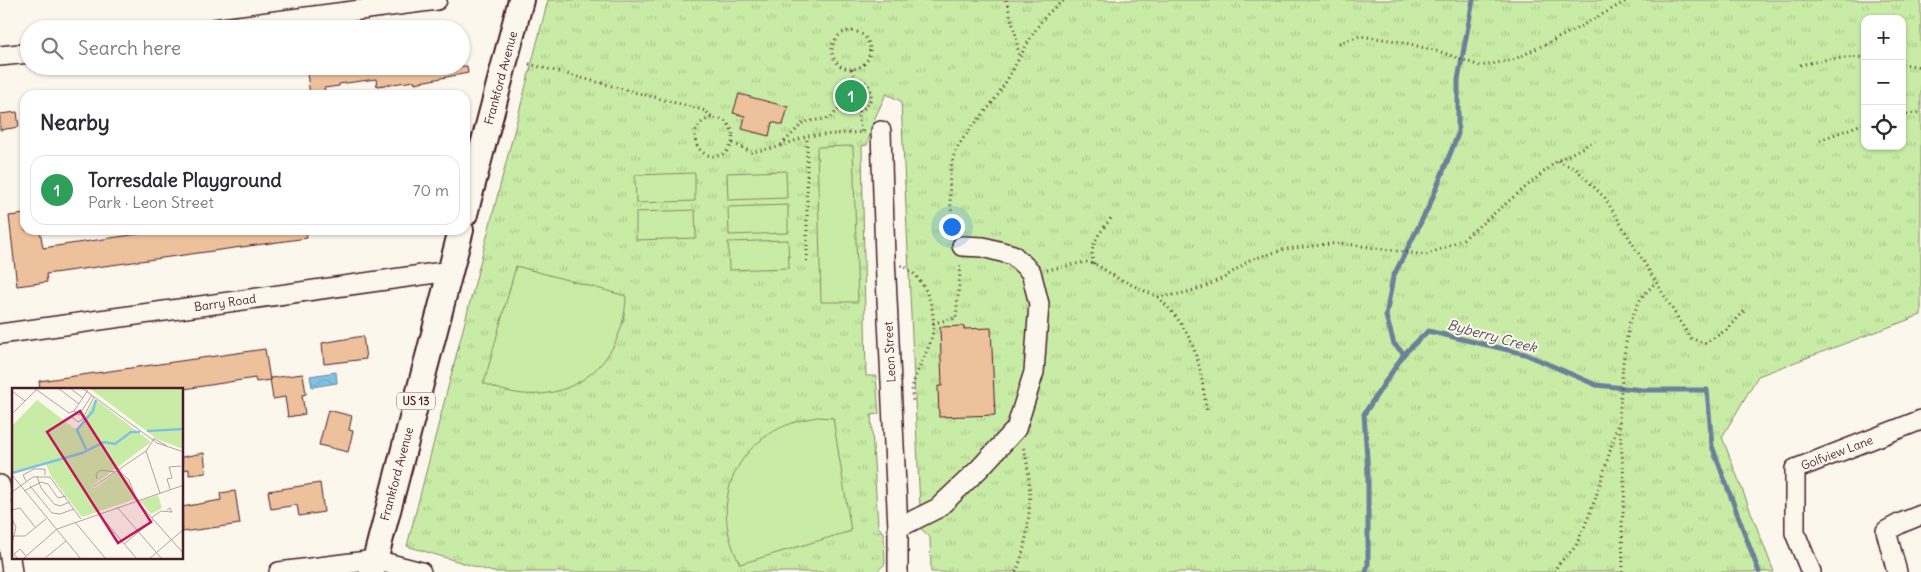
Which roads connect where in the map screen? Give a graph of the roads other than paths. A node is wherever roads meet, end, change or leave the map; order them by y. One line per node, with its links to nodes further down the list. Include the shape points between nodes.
1 (436, 0): 3 (street)
2 (521, 0): 7 (main road, Frankford Avenue)
3 (283, 20)
4 (20, 54): 5 (street)
5 (0, 56)
6 (882, 131): 15 (street, Leon Street)
7 (470, 195)
8 (460, 235): 10 (main road, Frankford Avenue / US 13)
9 (962, 246): 15 (street, via 1014,254 1031,272 1039,304 1034,372 1016,429 938,508)
10 (450, 271): 11 (street, Barry Road); 16 (main road, Frankford Avenue / US 13)
11 (0, 334)
12 (1921, 420): 21 (street, Golfview Lane, via 1795,469 1794,533)
13 (0, 485): 17 (street)
14 (1921, 515): 22 (street, via 1886,532)
15 (898, 528): 20 (street, Leon Street)
16 (373, 566): 18 (street); 19 (street)
17 (12, 572)
18 (279, 572)
19 (420, 572)
20 (898, 572)
21 (1810, 572)
22 (1897, 572)

